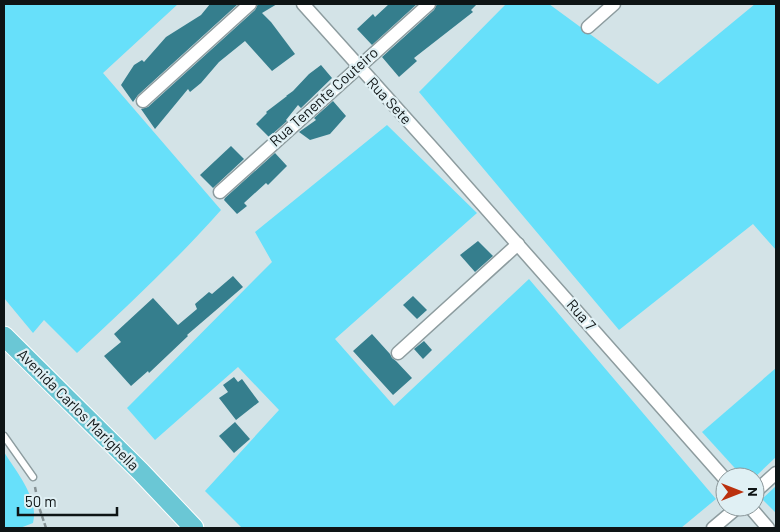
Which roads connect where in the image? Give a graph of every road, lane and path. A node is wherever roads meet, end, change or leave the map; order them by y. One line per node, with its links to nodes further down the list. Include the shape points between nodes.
1 (250, 4): 7 (street)
2 (303, 4): 6 (street, Rua Sete)
3 (429, 4): 6 (street, Rua Tenente Couteiro)
4 (614, 4): 5 (street)
5 (588, 27)
6 (358, 66): 8 (street, Rua Sete); 9 (street, Rua Tenente Couteiro)
7 (143, 101)
8 (436, 152): 10 (street, Rua 7)
9 (220, 192)
10 (518, 244): 12 (street); 14 (street, Rua 7)
11 (4, 336): 21 (main road, Avenida Carlos Marighella)
12 (398, 354)
13 (4, 436): 16 (lane)
14 (715, 468)
15 (776, 473): 17 (street)
16 (33, 477): 20 (path)
17 (765, 483)
18 (726, 517): 22 (street)
19 (759, 517): 23 (street)
20 (46, 528)
21 (194, 528)
22 (713, 528)
23 (768, 528)

